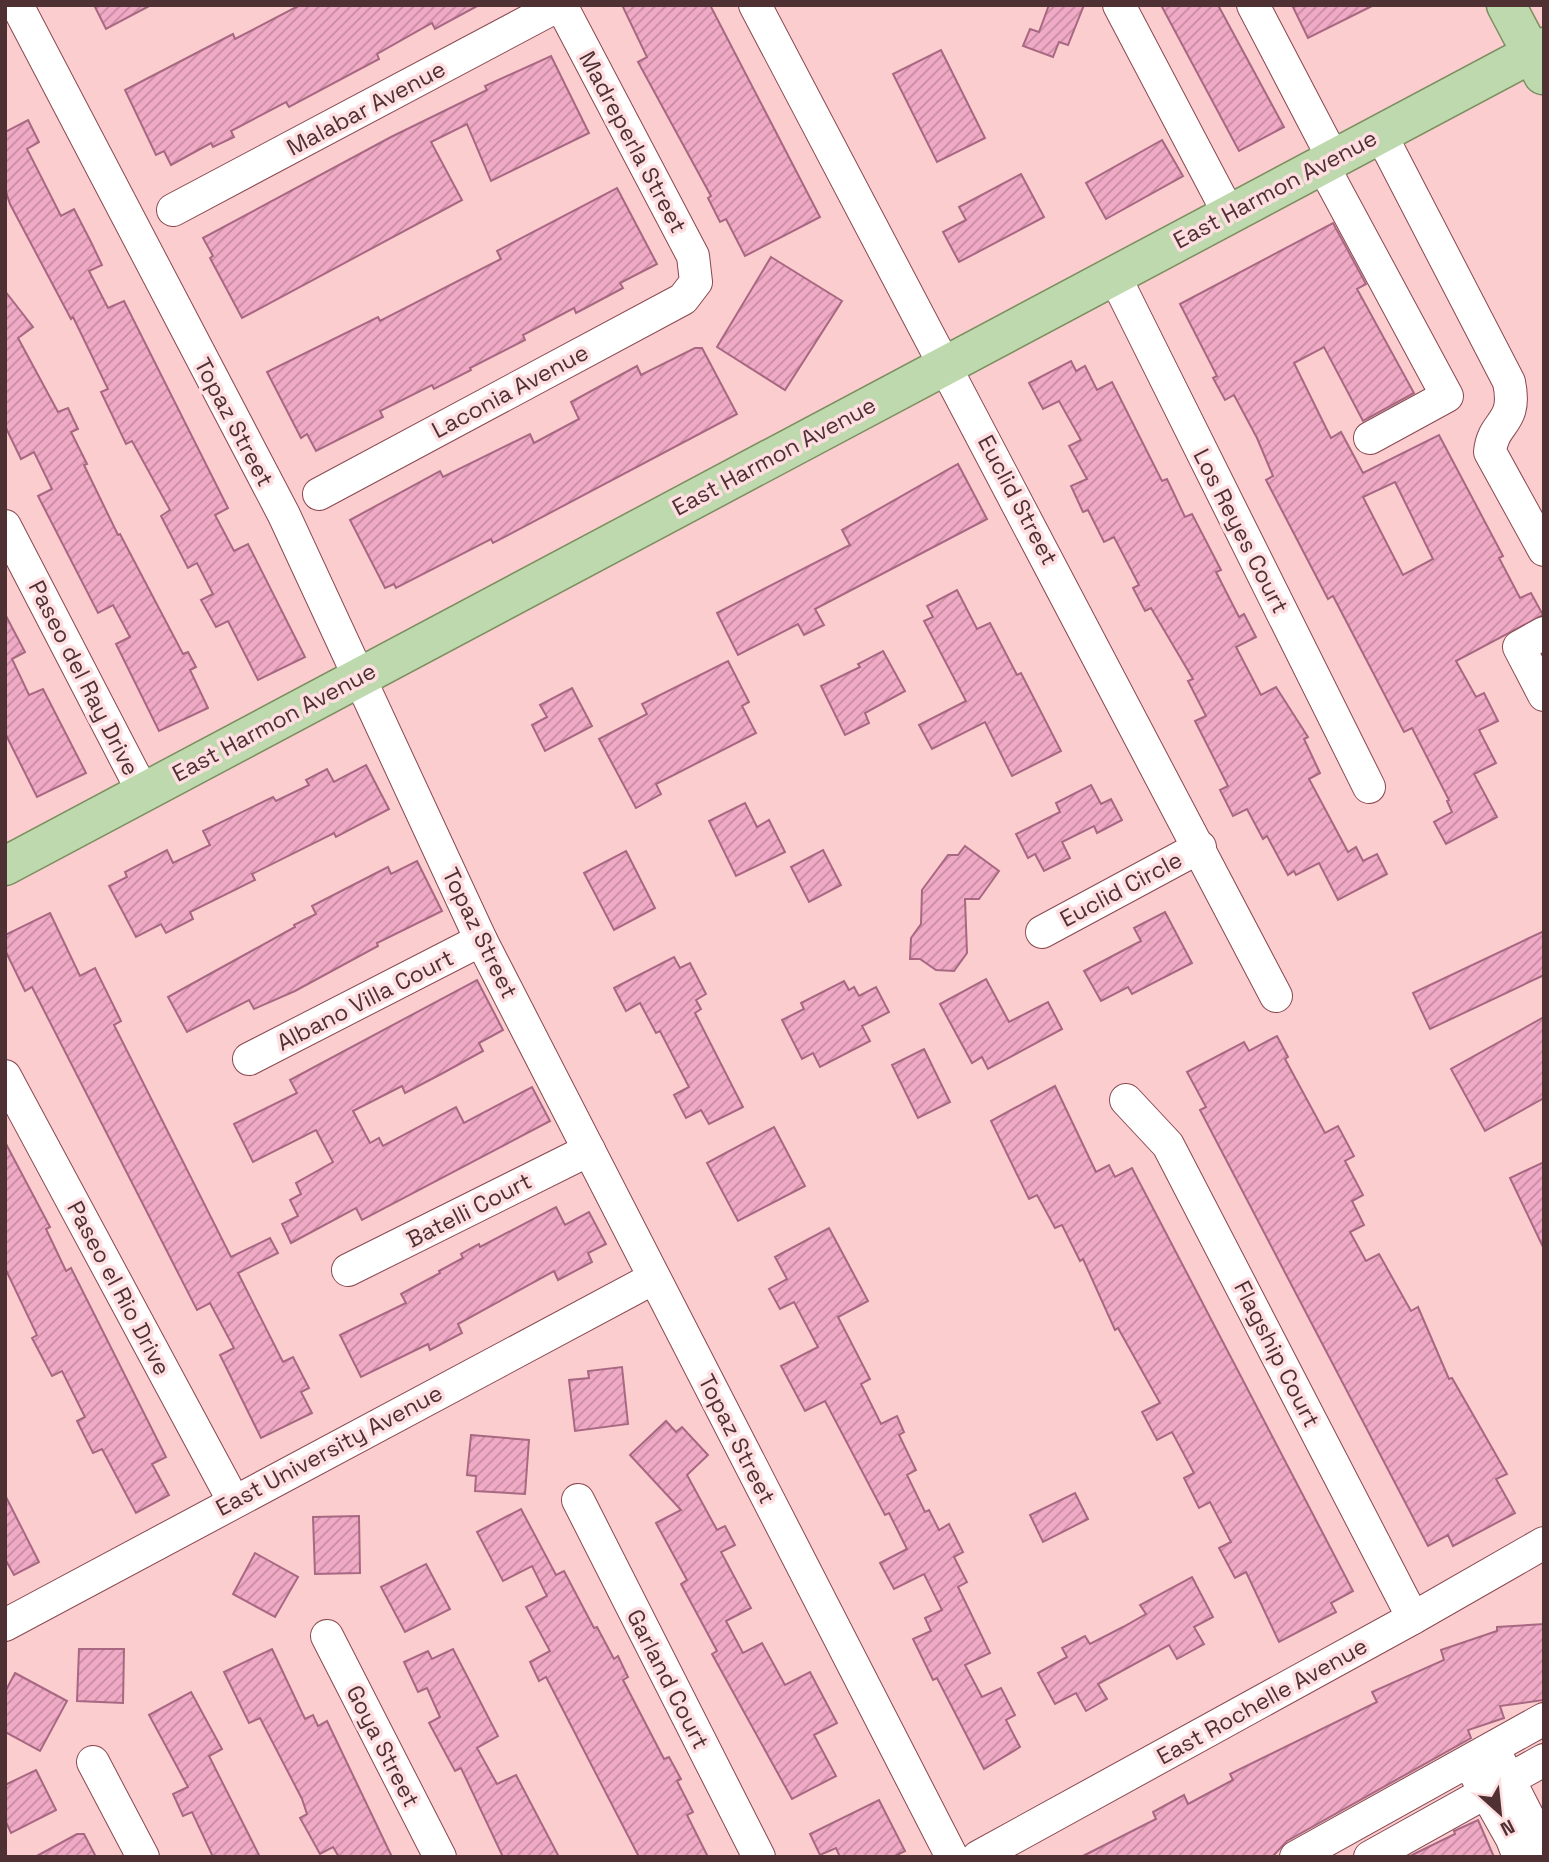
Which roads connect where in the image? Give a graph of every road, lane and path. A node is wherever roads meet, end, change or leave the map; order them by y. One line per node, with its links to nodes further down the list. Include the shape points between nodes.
1 (17, 5): 20 (street, Topaz Street, via 284,515)
2 (560, 5): 10 (street, Malabar Avenue); 13 (street, Madreperla Street, via 693,256)
3 (755, 5): 14 (street, Euclid Street)
4 (1119, 5): 11 (street)
5 (1253, 5): 9 (street)
6 (1506, 5): 7 (main road)
7 (1540, 58): 8 (main road, East Harmon Avenue)
8 (1380, 133): 9 (main road, East Harmon Avenue); 18 (street, via 1509,382 1513,401 1509,418 1491,440 1490,452)
9 (1327, 161): 11 (main road, East Harmon Avenue); 15 (street, via 1447,396)
10 (173, 210)
11 (1229, 214): 12 (main road, East Harmon Avenue)
12 (1114, 275): 14 (main road, East Harmon Avenue); 22 (street, Los Reyes Court)
13 (696, 282): 16 (street, Laconia Avenue, via 682,299)
14 (947, 364): 20 (main road, East Harmon Avenue); 24 (street, Euclid Street)
15 (1370, 438)
16 (319, 494)
17 (5, 526): 23 (street, Paseo del Ray Drive)
18 (1540, 536)
19 (1544, 633): 21 (street, via 1519,647)
20 (359, 677): 23 (main road, East Harmon Avenue); 27 (street, Topaz Street)
21 (1544, 695)
22 (1369, 787)
23 (143, 792): 25 (main road, East Harmon Avenue)
24 (1200, 847): 26 (street, Euclid Circle); 28 (street, Euclid Street)
25 (5, 866)
26 (1042, 932)
27 (481, 940): 29 (street, Albano Villa Court); 32 (street, Topaz Street)
28 (1276, 996)
29 (249, 1059)
30 (5, 1076): 35 (street, Paseo el Rio Drive)
31 (1126, 1100): 38 (street, Flagship Court, via 1168,1145)
32 (589, 1150): 33 (street, Batelli Court); 34 (street, Topaz Street)
33 (348, 1270)
34 (654, 1278): 35 (street, East University Avenue); 50 (street, Topaz Street)
35 (233, 1500): 39 (street, East University Avenue)
36 (578, 1500): 49 (street, Garland Court)
37 (1544, 1543): 38 (street, East Rochelle Avenue)
38 (1413, 1619): 51 (street, East Rochelle Avenue)
39 (5, 1625)
40 (327, 1636): 48 (street, Goya Street)
41 (1544, 1719): 42 (street)
42 (1480, 1755): 45 (street); 52 (street)
43 (1544, 1759): 45 (street)
44 (93, 1762): 47 (street)
45 (1497, 1785): 46 (street); 53 (street); 54 (street)
46 (1544, 1848)
47 (143, 1857)
48 (440, 1857)
49 (759, 1857)
50 (952, 1857)
51 (978, 1857)
52 (1296, 1857)
53 (1370, 1857)
54 (1519, 1857)

